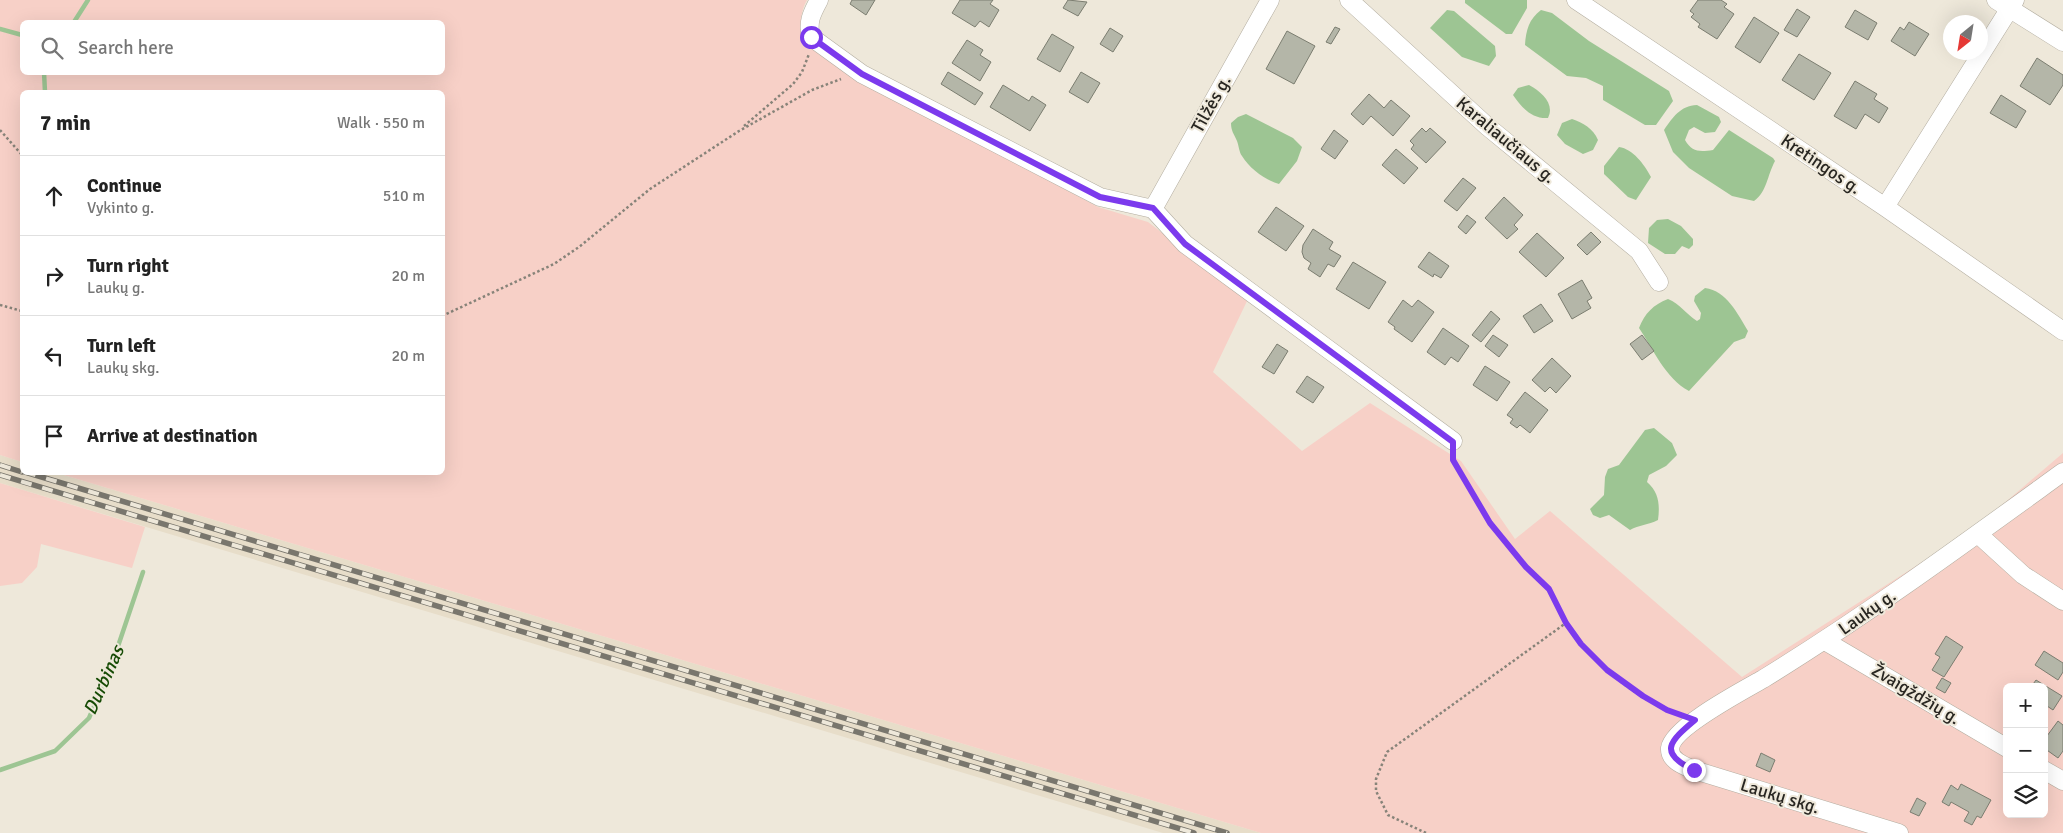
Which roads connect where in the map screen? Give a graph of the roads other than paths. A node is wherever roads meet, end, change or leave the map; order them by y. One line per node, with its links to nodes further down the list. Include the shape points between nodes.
1 (819, 0): 8 (street, via 811,14 810,33 862,74 1100,197)
2 (1270, 0): 8 (street, Tilžės g.)
3 (1349, 0): 9 (street, Karaliaučiaus g., via 1488,127 1639,251)
4 (1576, 0): 7 (street, Kretingos g.)
5 (2007, 3): 6 (street); 7 (street)
6 (2063, 42)
7 (1885, 207): 10 (street, Kretingos g.)
8 (1153, 208): 11 (street, via 1185,244)
9 (1659, 282)
10 (2063, 331)
11 (1453, 442)
12 (2063, 472): 13 (street, Laukų g.)
13 (1978, 534): 14 (street, via 2023,575); 15 (street, Laukų g.)
14 (2063, 601)
15 (1825, 641): 16 (street, Žvaigždžių g.); 17 (street, Laukų g., via 1695,720 1675,738)
16 (2003, 746)
17 (1670, 748): 20 (street, Laukų skg., via 1677,762 1694,770)
18 (2048, 772): 19 (street)
19 (2063, 781)
20 (1899, 833)

